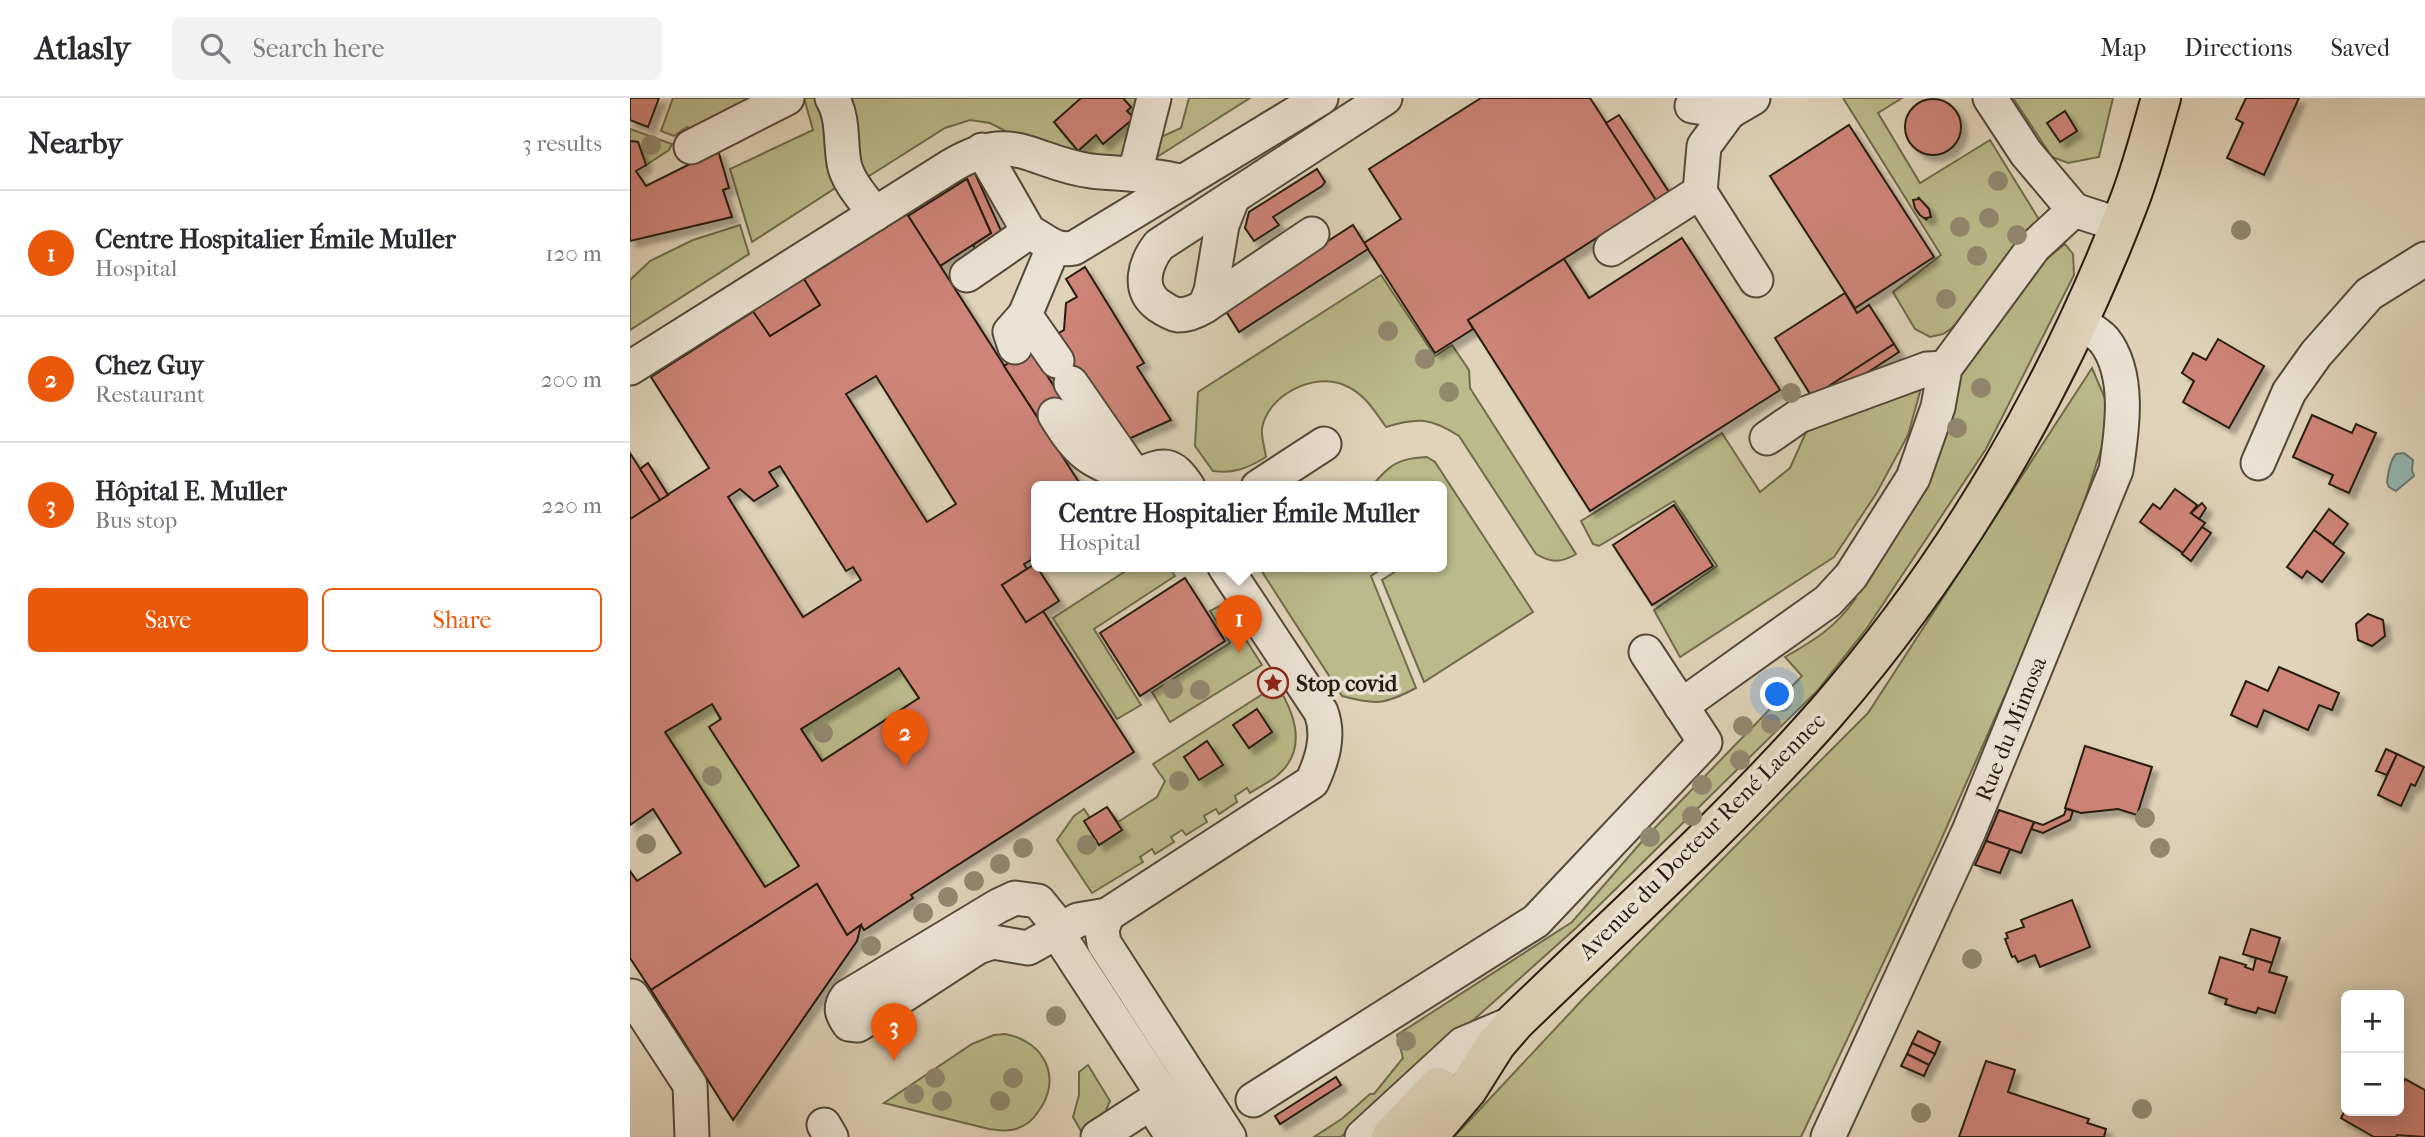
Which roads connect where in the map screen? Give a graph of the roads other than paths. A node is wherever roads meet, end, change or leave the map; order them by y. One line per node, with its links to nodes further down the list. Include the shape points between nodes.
1 (787, 98): 10 (street)
2 (832, 98): 17 (street, via 840,120 844,164)
3 (1154, 98): 12 (street)
4 (1321, 98): 13 (street)
5 (1385, 98): 15 (street)
6 (1990, 98): 16 (street, via 2026,153)
7 (2161, 98): 18 (main road, Avenue du Docteur René Laennec)
8 (1741, 105): 9 (street); 14 (street, via 1704,146)
9 (1692, 106)
10 (691, 147)
11 (982, 150): 12 (street, via 1009,148 1090,170); 17 (street); 20 (street)
12 (1135, 173): 13 (street)
13 (1182, 182): 20 (street, via 1074,248 1064,250)
14 (1700, 192): 21 (street); 24 (street)
15 (1233, 197): 25 (street, via 1222,225); 25 (street, via 1159,245 1147,267 1147,291 1163,309 1177,315)
16 (2074, 210): 18 (street); 30 (street, via 2034,247)
17 (875, 214): 29 (street)
18 (2120, 225): 27 (main road, Avenue du Docteur René Laennec)
19 (1312, 233): 25 (street)
20 (1041, 240): 23 (street); 26 (street)
21 (1611, 249)
22 (2425, 259): 34 (street, via 2369,294 2316,354 2288,392)
23 (967, 275)
24 (1756, 280)
25 (1205, 306)
26 (1025, 315): 28 (street, via 1010,332); 36 (street)
27 (2077, 320): 46 (main road, Avenue du Docteur René Laennec, via 1986,495 1871,658 1753,791); 57 (street, Rue du Mimosa, via 2103,340 2117,366 2123,418 2116,470 1969,831)
28 (1015, 347)
29 (630, 368)
30 (1945, 368): 32 (street, via 1927,369 1799,416); 42 (street, via 1938,407 1913,478 1851,576 1828,601)
31 (1055, 415): 35 (street, via 1073,444 1093,461)
32 (1767, 438)
33 (1324, 444): 39 (street)
34 (2258, 463)
35 (1137, 481)
36 (1138, 481)
37 (1140, 481): 38 (street, via 1153,469 1167,467 1178,471)
38 (1184, 481)
39 (1267, 481)
40 (1228, 572): 43 (street, via 1321,712 1325,733 1320,766 1312,782)
41 (1646, 652): 42 (street)
42 (1681, 705): 48 (street, via 1705,742 1536,921)
43 (1107, 915): 44 (street, via 1079,920); 53 (street, via 1104,943)
44 (1058, 934): 44 (street, via 1055,922 1038,901 1015,898 847,997 842,1014 849,1024 858,1025 978,947 993,943 1028,948); 47 (street)
45 (632, 996): 49 (street, via 690,1085)
46 (1506, 1033): 54 (street, via 1463,1044); 55 (main road, Avenue du Docteur René Laennec, via 1450,1075); 56 (main road, Avenue du Docteur René Laennec)
47 (1163, 1095): 50 (street); 51 (street, via 1161,1119); 52 (street, via 1184,1104)
48 (1253, 1100)
49 (692, 1137)
50 (1098, 1137)
51 (1172, 1137)
52 (1205, 1137)
53 (1229, 1137)
54 (1362, 1137)
55 (1391, 1137)
56 (1427, 1137)
57 (1828, 1137)

